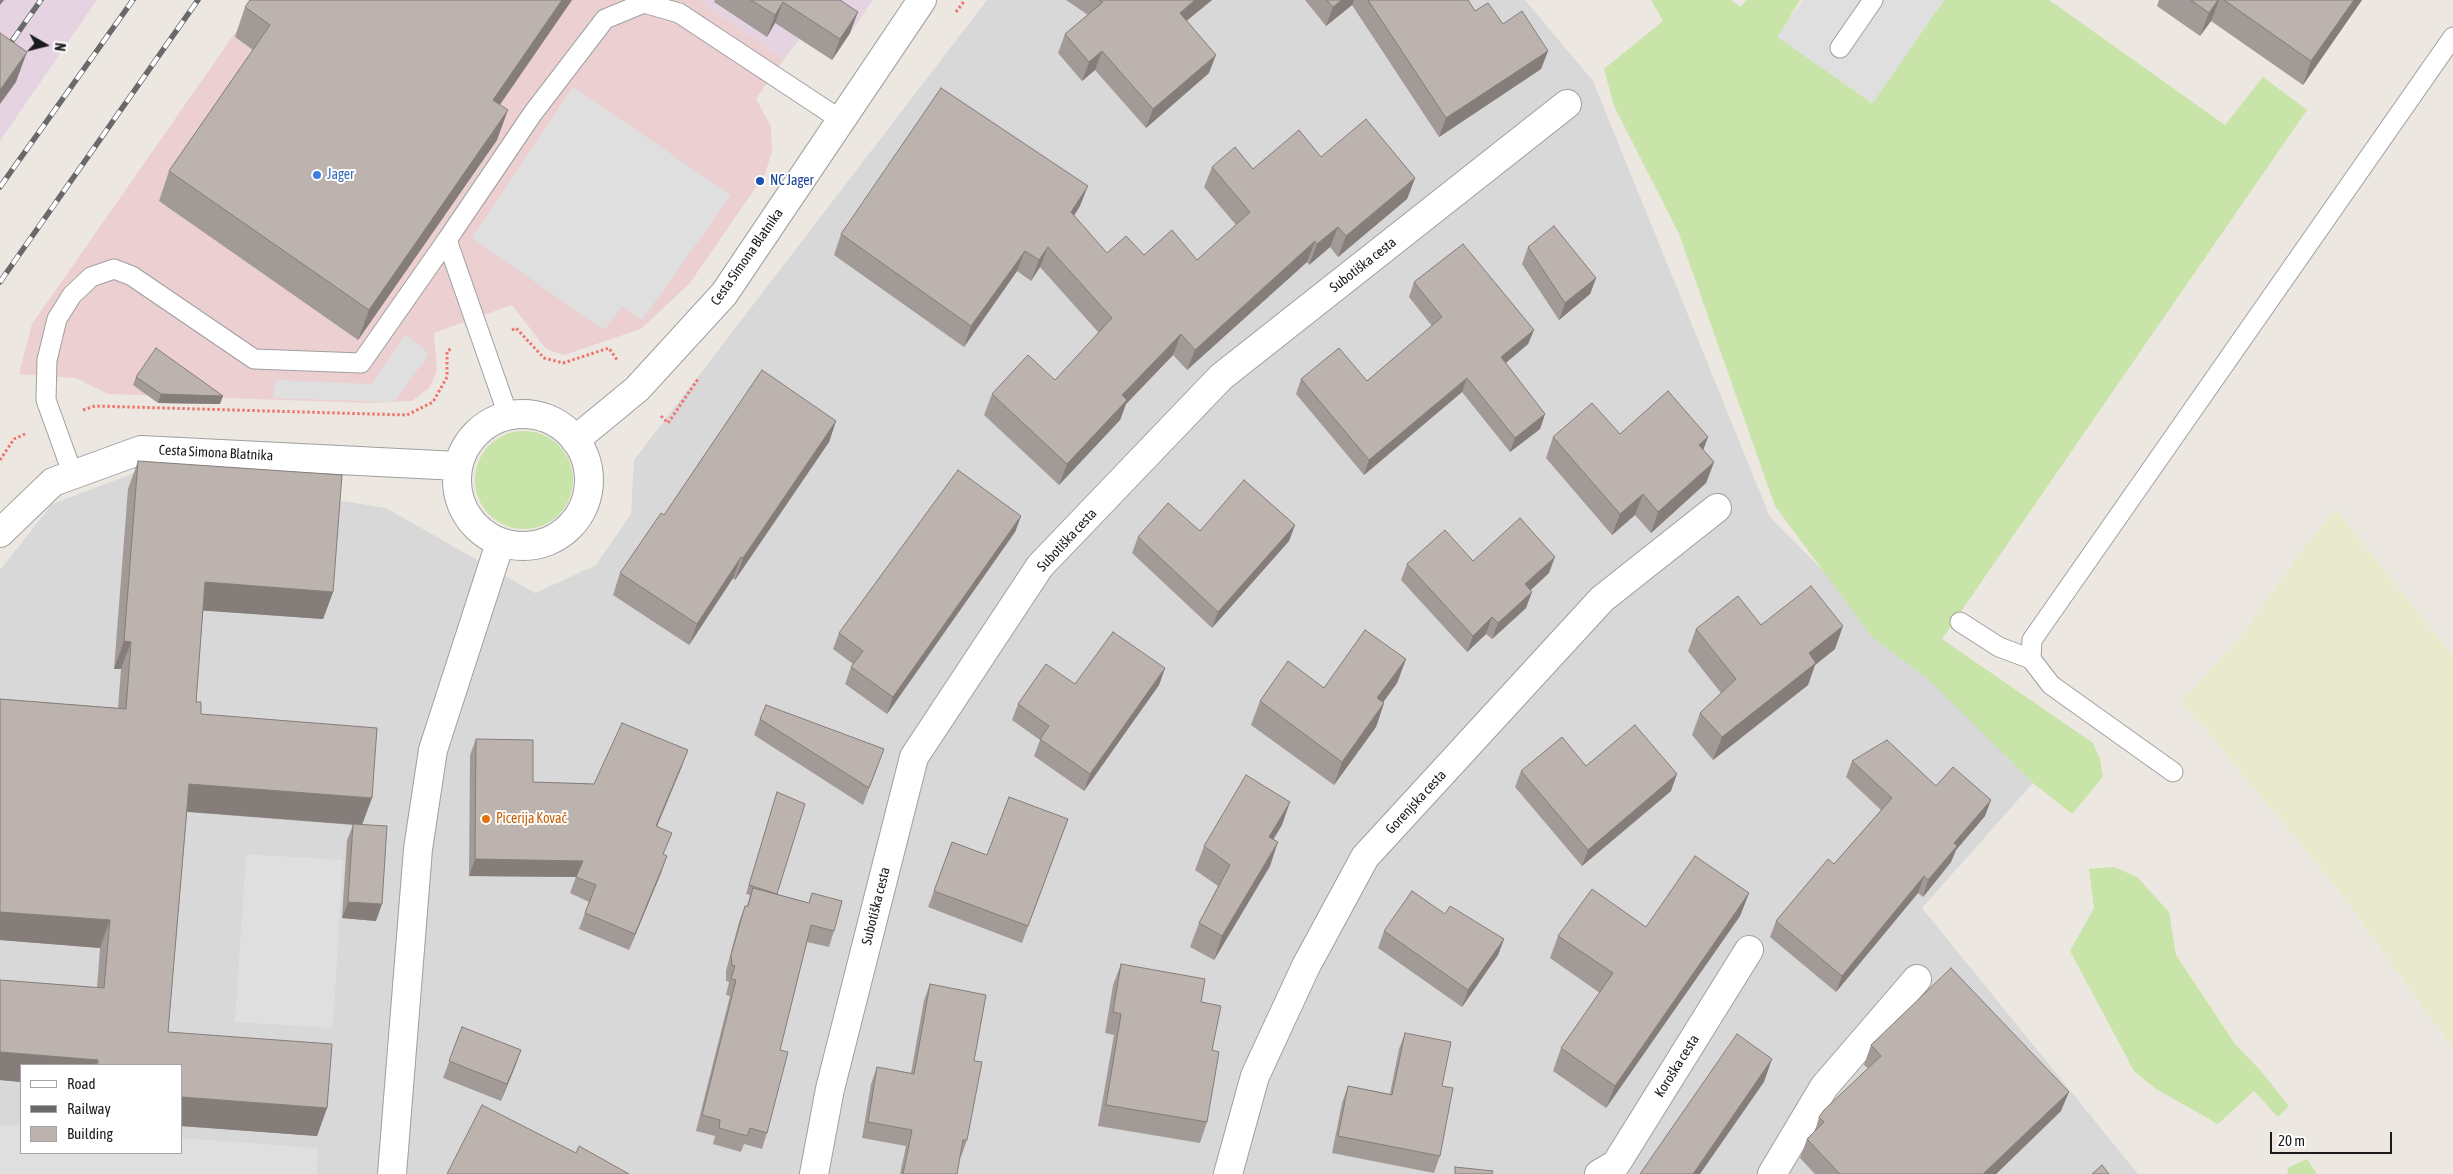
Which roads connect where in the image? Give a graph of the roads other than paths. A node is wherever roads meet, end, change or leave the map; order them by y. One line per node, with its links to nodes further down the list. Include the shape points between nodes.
1 (922, 0): 6 (street, Cesta Simona Blatnika)
2 (1873, 0): 4 (lane)
3 (2453, 37): 16 (lane, via 2032,640)
4 (1840, 48)
5 (1567, 104): 21 (street, Subotiška cesta, via 1221,377 1040,566 914,757 830,1089)
6 (841, 120): 7 (lane, via 679,14 644,3 605,19 533,113); 9 (street, Cesta Simona Blatnika, via 724,294 637,389)
7 (447, 240): 8 (lane); 11 (lane, via 361,363 254,359 132,276 114,269 91,277 72,295 58,319 49,351 46,400)
8 (508, 415): 9 (street, via 533,414 556,423); 10 (street, via 485,426 468,443)
9 (575, 440): 14 (street, via 588,465 588,494 576,520 555,539 528,547)
10 (458, 466): 11 (street, Cesta Simona Blatnika, via 142,450); 14 (street, via 458,490 465,512 479,531)
11 (73, 475): 13 (street, Cesta Simona Blatnika, via 53,482)
12 (1717, 508): 22 (street, Gorenjska cesta, via 1602,599 1365,856 1306,966 1255,1076)
13 (0, 532)
14 (500, 543): 20 (street, via 433,750 418,848)
15 (1960, 622): 16 (lane, via 1999,647)
16 (2031, 659): 17 (lane, via 2051,685)
17 (2173, 772)
18 (1749, 950): 23 (street, Koroška cesta, via 1616,1164)
19 (1917, 979): 24 (street, via 1824,1087)
20 (392, 1174)
21 (814, 1174)
22 (1228, 1174)
23 (1599, 1174)
24 (1772, 1174)

